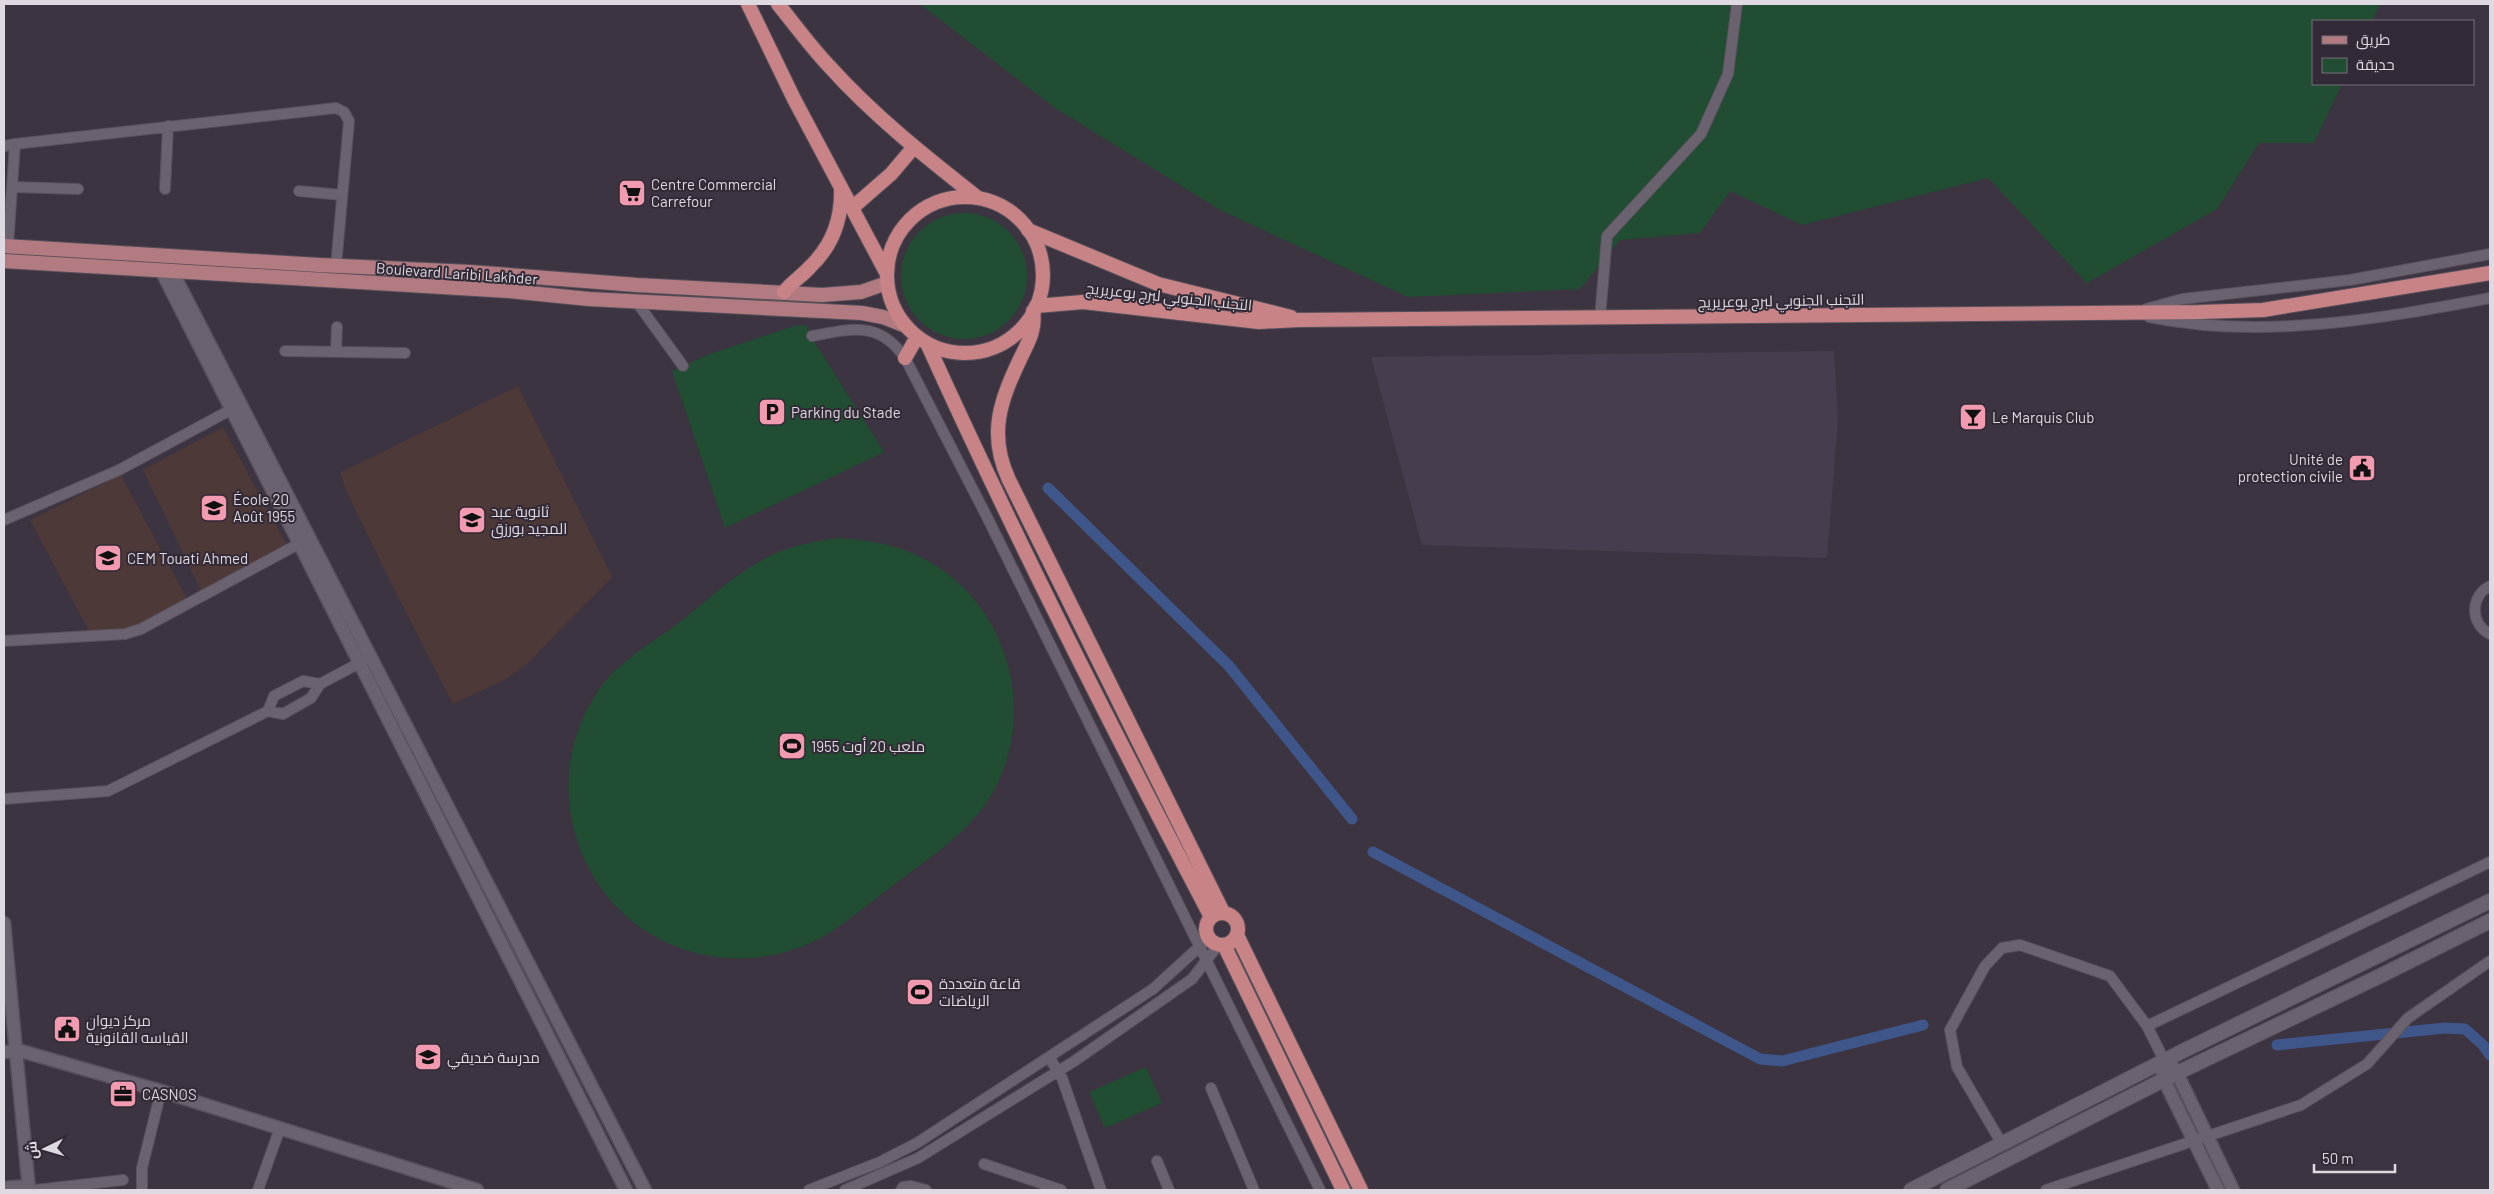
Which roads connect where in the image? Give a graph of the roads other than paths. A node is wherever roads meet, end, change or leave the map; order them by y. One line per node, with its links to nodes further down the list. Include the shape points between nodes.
1 (748, 4): 8 (highway)
2 (778, 4): 7 (highway, via 828,66)
3 (1737, 4): 31 (street, via 1728,74 1701,134 1607,236)
4 (168, 126): 5 (street); 11 (street); 13 (street, via 336,108 344,112 349,121)
5 (14, 144): 6 (street); 9 (street)
6 (4, 146)
7 (914, 147): 14 (highway); 15 (highway, via 891,174)
8 (840, 186): 15 (highway); 26 (highway, via 841,206 832,238 820,257)
9 (12, 187): 10 (street); 17 (street)
10 (78, 189)
11 (165, 189)
12 (299, 191): 13 (street)
13 (342, 195): 21 (street)
14 (979, 199): 16 (highway, via 1007,210); 24 (highway, via 943,200 912,218 896,239 889,256)
15 (852, 208): 24 (highway)
16 (1028, 230): 29 (highway, via 1041,261 1042,284); 32 (highway, التجنب الجنوبي لبرج بوعريريج, via 1158,284)
17 (6, 246): 19 (main road, Boulevard Laribi Lakhder)
18 (2490, 254): 30 (street, via 2350,280 2182,299)
19 (163, 256): 21 (main road, Boulevard Laribi Lakhder); 22 (main road)
20 (4, 262): 22 (main road, Boulevard Laribi Lakhder)
21 (336, 266): 25 (main road, Boulevard Laribi Lakhder)
22 (167, 272): 28 (main road, Boulevard Laribi Lakhder); 42 (street)
23 (2490, 273): 30 (highway, التجنب الجنوبي لبرج بوعريريج, via 2264,310)
24 (887, 279): 26 (main road, Boulevard Laribi Lakhder, via 861,292); 33 (highway, via 893,306)
25 (637, 285): 26 (main road, Boulevard Laribi Lakhder); 28 (main road)
26 (784, 292)
27 (2490, 298): 30 (street, via 2372,318 2262,327 2184,324)
28 (636, 301): 33 (main road, Boulevard Laribi Lakhder, via 868,314); 41 (street)
29 (1034, 309): 32 (highway, التجنب الجنوبي لبرج بوعريريج, via 1083,302 1259,322); 36 (highway, via 1016,334 982,351 954,352); 54 (highway, via 1032,333 1001,408 997,436 1001,462)
30 (2131, 313): 31 (highway, التجنب الجنوبي لبرج بوعريريج)
31 (1600, 318): 32 (highway, التجنب الجنوبي لبرج بوعريريج)
32 (1299, 320)
33 (906, 326): 36 (highway)
34 (337, 327): 38 (street)
35 (812, 336): 40 (street, via 848,330 872,331 891,340)
36 (922, 340): 40 (highway); 54 (highway, via 1128,759)
37 (285, 351): 38 (street)
38 (336, 351): 39 (street)
39 (405, 353)
40 (905, 358): 59 (street, via 991,524)
41 (683, 366)
42 (236, 408): 43 (street, via 119,470); 44 (street)
43 (4, 520)
44 (304, 541): 47 (street, via 141,629 125,634); 48 (street)
45 (2490, 586): 46 (street, via 2481,593 2474,609 2479,626)
46 (2490, 634)
47 (4, 641)
48 (365, 660): 49 (street); 83 (street); 84 (street)
49 (320, 684): 50 (street, via 311,698 283,714); 50 (street, via 302,681 274,696)
50 (268, 711): 51 (street, via 108,792)
51 (4, 799)
52 (2490, 862): 62 (street)
53 (2490, 901): 65 (main road)
54 (1217, 915): 57 (highway, via 1229,914 1236,920); 58 (highway, via 1206,929)
55 (2490, 920): 67 (main road)
56 (4, 923): 63 (street)
57 (1237, 935): 58 (highway, via 1232,942); 95 (highway)
58 (1218, 942): 59 (street); 61 (street); 94 (highway)
59 (1199, 948): 61 (street); 64 (street, via 1153,989)
60 (2490, 961): 71 (street, via 2408,1018 2375,1057 2301,1106)
61 (1207, 962): 66 (street, via 1192,979); 93 (street)
62 (2147, 1026): 65 (street); 73 (street, via 2110,976 2020,945 2002,948 1985,966 1950,1030 1957,1066)
63 (10, 1051): 69 (street); 79 (street)
64 (1048, 1057): 66 (street); 85 (street, via 908,1148)
65 (2164, 1060): 67 (street, via 2162,1070); 73 (main road)
66 (1058, 1072): 86 (street, via 918,1158); 90 (street)
67 (2170, 1076): 71 (street); 72 (street); 97 (main road)
68 (1210, 1088): 92 (street)
69 (162, 1091): 70 (street); 80 (street, via 142,1168)
70 (280, 1128): 77 (street); 81 (street)
71 (2207, 1136): 72 (street); 100 (street)
72 (2194, 1140): 98 (street); 99 (street)
73 (2002, 1144): 96 (main road)
74 (1158, 1161): 91 (street)
75 (984, 1164): 89 (street)
76 (123, 1180): 79 (street)
77 (452, 1187): 82 (street)
78 (4, 1188): 79 (street)
79 (31, 1189)
80 (142, 1190)
81 (258, 1190)
82 (477, 1190)
83 (626, 1190)
84 (645, 1190)
85 (809, 1190)
86 (845, 1190)
87 (901, 1190): 88 (street, via 907,1185)
88 (926, 1190)
89 (1061, 1190)
90 (1101, 1190)
91 (1169, 1190)
92 (1254, 1190)
93 (1320, 1190)
94 (1343, 1190)
95 (1361, 1190)
96 (1911, 1190)
97 (1947, 1190)
98 (2046, 1190)
99 (2218, 1190)
100 (2233, 1190)

